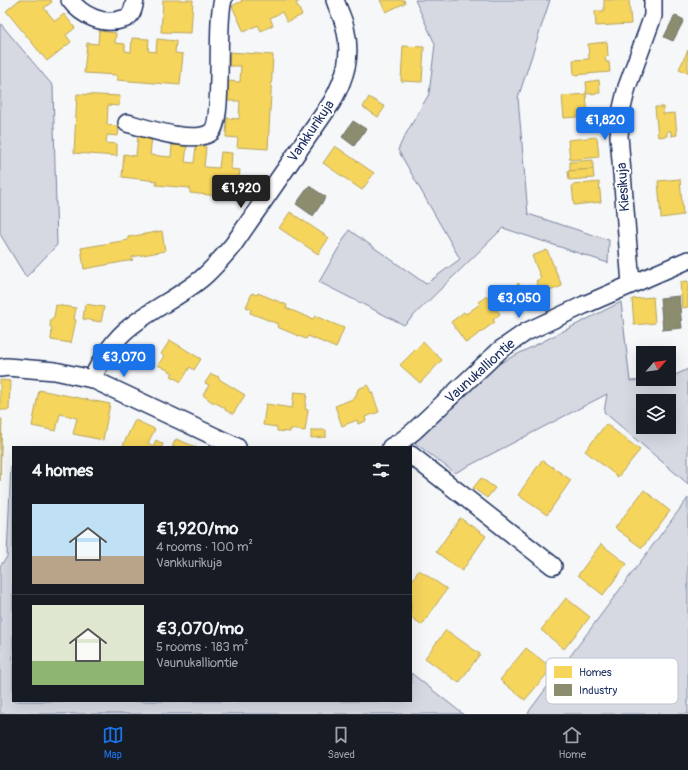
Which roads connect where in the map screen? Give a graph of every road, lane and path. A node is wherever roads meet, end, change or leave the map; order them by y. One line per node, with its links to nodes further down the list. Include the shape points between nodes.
1 (70, 0): 2 (street, via 86,14 99,20 116,22 128,18)
2 (135, 0)
3 (223, 0): 6 (street, via 219,38 218,107 216,124 212,132 203,136 180,137)
4 (335, 0): 10 (street, Vankkurikuja, via 345,26 348,58 341,85 332,102 220,261 200,280 129,328 100,362)
5 (653, 0): 8 (street, Kiesikuja, via 653,16 627,86 619,136)
6 (126, 123)
7 (688, 260): 8 (street, Vaunukalliontie)
8 (631, 284): 11 (street, Vaunukalliontie, via 526,332 500,350)
9 (0, 368): 10 (street, via 55,371)
10 (92, 379): 12 (street)
11 (398, 445)
12 (234, 446)
13 (412, 456): 14 (street)
14 (553, 566)

